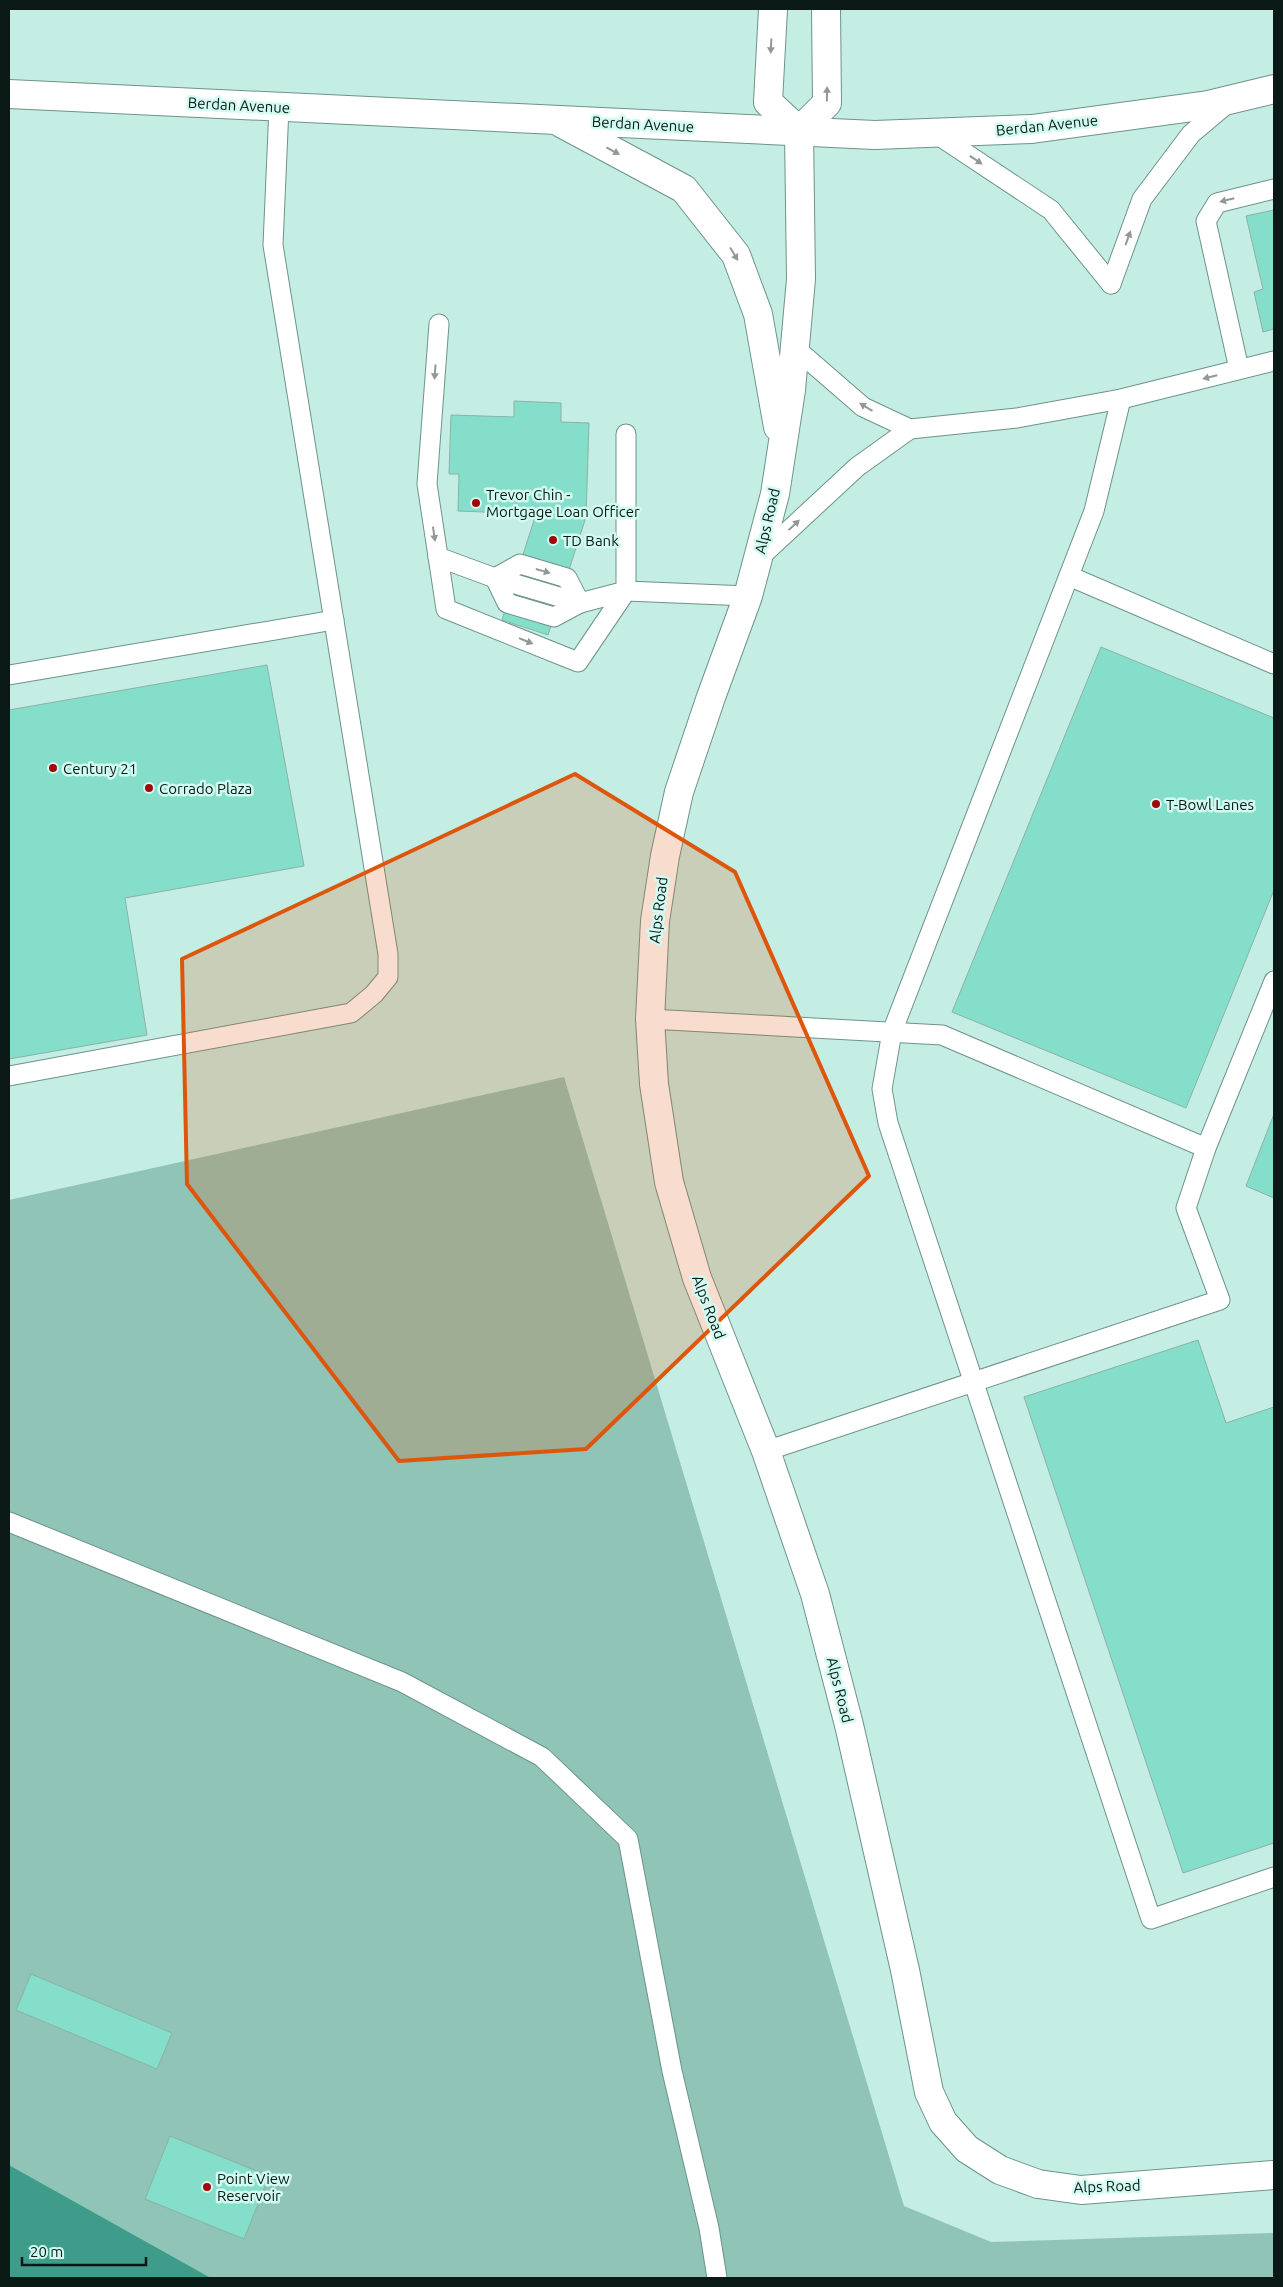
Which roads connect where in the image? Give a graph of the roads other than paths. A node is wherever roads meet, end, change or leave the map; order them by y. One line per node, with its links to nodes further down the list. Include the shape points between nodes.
1 (773, 9): 8 (street, one-way to 8, via 768,102)
2 (826, 9): 8 (street, one-way to 2, via 827,103)
3 (1274, 89): 5 (street, Berdan Avenue)
4 (9, 94): 6 (street, Berdan Avenue)
5 (1231, 100): 9 (street, Berdan Avenue, via 1032,129); 9 (lane, one-way to 5, via 1051,210 1111,284 1142,199 1191,134)
6 (280, 107): 7 (street, Berdan Avenue); 26 (lane, via 273,246)
7 (555, 120): 8 (street, Berdan Avenue); 18 (street, one-way to 18, via 684,189 736,255 758,314)
8 (799, 131): 9 (street, Berdan Avenue, via 875,135); 12 (street, Alps Road, via 801,279)
9 (935, 133)
10 (1274, 189): 14 (lane, one-way to 14, via 1217,203 1206,221)
11 (439, 324): 19 (lane, one-way to 19, via 427,484)
12 (795, 348): 16 (lane, one-way to 12, via 863,406); 18 (street, Alps Road)
13 (1274, 361): 14 (lane)
14 (1239, 369): 15 (lane, one-way to 15)
15 (1121, 399): 16 (lane, via 1018,418); 21 (lane, via 1094,511)
16 (910, 429): 20 (lane, one-way to 16, via 857,467)
17 (626, 434): 23 (lane)
18 (782, 449): 20 (street, Alps Road, via 775,494)
19 (438, 557): 22 (lane); 23 (lane, one-way to 23, via 446,609 578,662)
20 (758, 558): 24 (street, Alps Road)
21 (1069, 576): 27 (lane); 31 (lane)
22 (495, 578): 25 (lane, via 507,602 554,617); 25 (lane, one-way to 25, via 520,564 539,569 567,578)
23 (626, 591): 24 (lane); 25 (lane)
24 (748, 596): 30 (street, Alps Road, via 679,792 655,921)
25 (580, 603)
26 (334, 620): 28 (lane); 32 (lane, via 388,954 388,977 351,1013)
27 (1274, 664)
28 (9, 675)
29 (1274, 981): 33 (lane)
30 (650, 1019): 31 (lane); 35 (street, Alps Road, via 654,1084 670,1182 697,1278)
31 (892, 1032): 33 (lane, via 942,1035); 34 (lane, via 882,1090 888,1123)
32 (9, 1076)
33 (1206, 1148): 34 (lane, via 1186,1208 1220,1300)
34 (973, 1382): 35 (lane); 37 (lane, via 1151,1919)
35 (766, 1451): 38 (street, Alps Road, via 815,1594 877,1847 929,2092 943,2122 967,2149 1000,2170 1038,2184 1080,2190)
36 (9, 1522): 39 (lane, via 402,1682 542,1757 628,1839 672,2071 709,2228)
37 (1274, 1877)
38 (1274, 2174)
39 (717, 2278)

